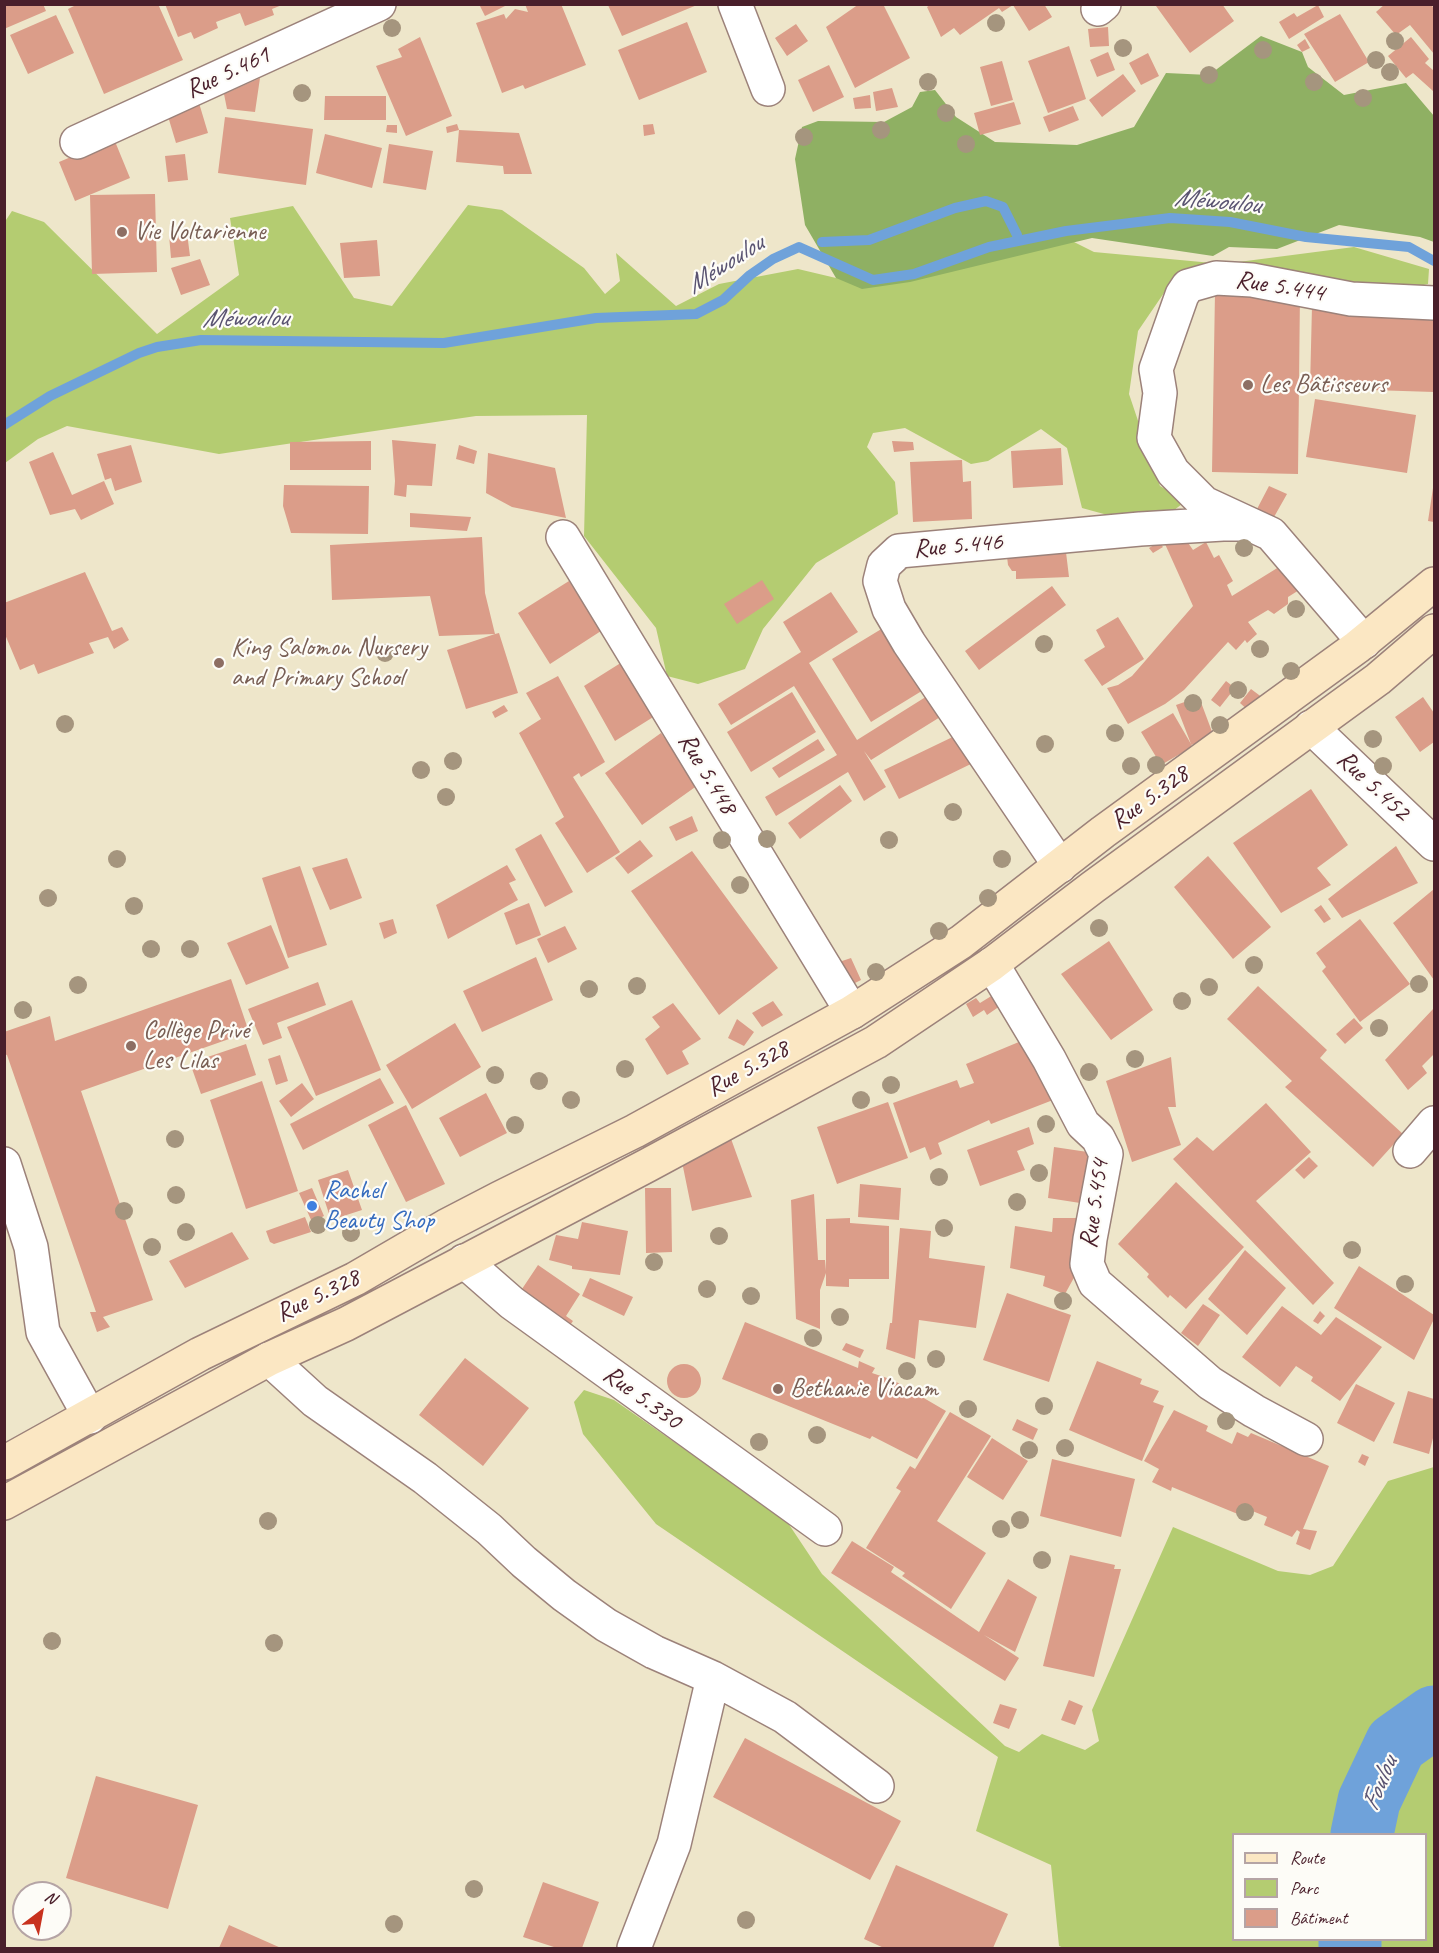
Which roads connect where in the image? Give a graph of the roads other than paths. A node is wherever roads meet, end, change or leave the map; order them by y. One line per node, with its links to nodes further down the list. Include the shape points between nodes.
1 (379, 4): 4 (street, Rue 5.461)
2 (735, 4): 3 (street)
3 (768, 88)
4 (77, 142)
5 (1434, 303): 6 (street, Rue 5.444, via 1351,299 1252,280 1216,278 1188,285 1156,369 1160,393 1154,438 1173,472 1204,503)
6 (1246, 524): 10 (street, Rue 5.444, via 1271,534); 13 (street, Rue 5.446, via 1140,529 899,551 884,565 880,581 889,609 909,644)
7 (563, 537): 15 (street, Rue 5.448)
8 (1434, 584): 10 (main road, Rue 5.328)
9 (1434, 631): 11 (main road, Rue 5.328, via 1378,679)
10 (1364, 642): 13 (main road, Rue 5.328)
11 (1311, 727): 12 (street, Rue 5.452); 14 (main road, Rue 5.328)
12 (1434, 844)
13 (1060, 866): 15 (main road, Rue 5.328, via 962,942)
14 (992, 964): 19 (main road, Rue 5.328, via 876,1042); 22 (street, Rue 5.454, via 1083,1124 1098,1138 1106,1154 1087,1264 1095,1283 1210,1383 1254,1412)
15 (852, 1012): 21 (main road, Rue 5.328, via 355,1278 200,1354)
16 (1434, 1123): 17 (street)
17 (1410, 1150)
18 (4, 1164): 21 (street, via 31,1247 42,1332)
19 (464, 1261): 20 (main road, Rue 5.328, via 346,1324); 25 (street, Rue 5.330, via 512,1303)
20 (269, 1359): 24 (main road, Rue 5.328); 26 (street, via 315,1401 424,1478 589,1613 654,1652)
21 (90, 1417): 23 (main road, Rue 5.328)
22 (1306, 1438)
23 (4, 1463)
24 (4, 1503)
25 (825, 1529)
26 (713, 1678): 27 (street, via 785,1717); 28 (street, via 674,1844)
27 (877, 1786)
28 (634, 1948)

